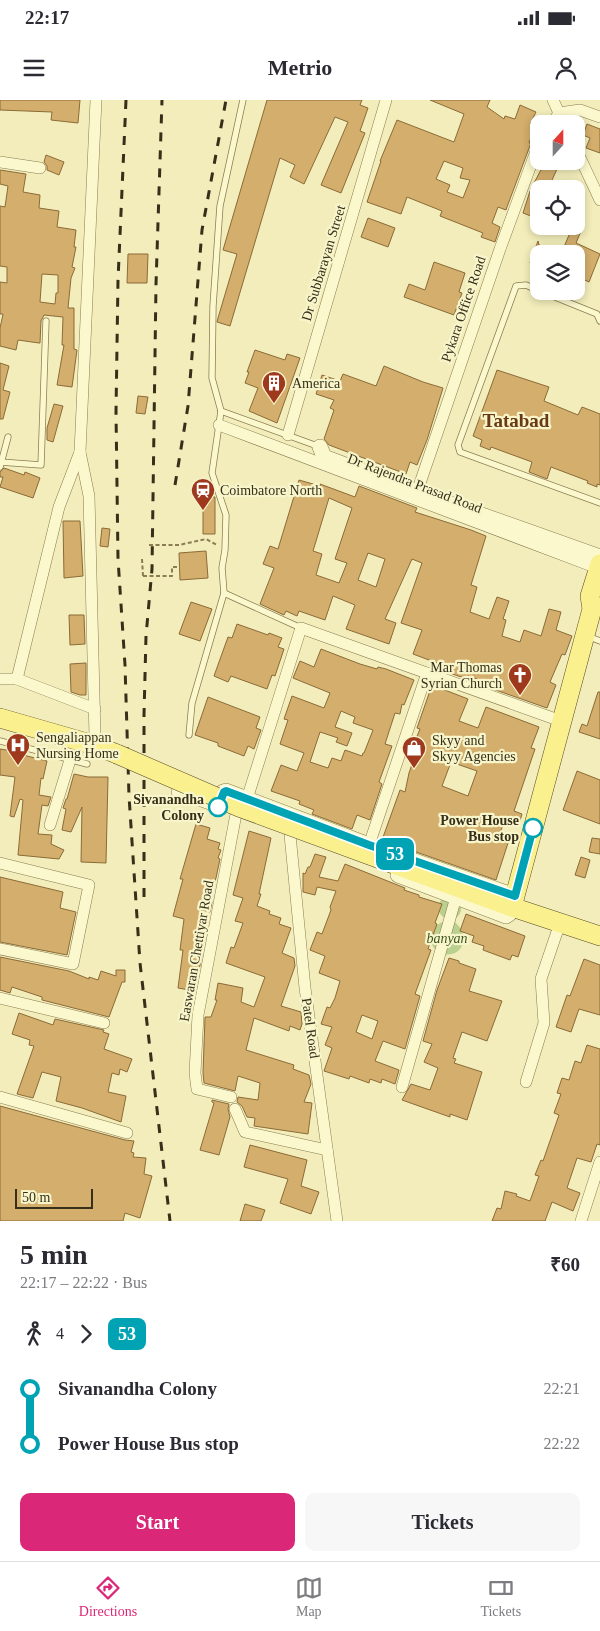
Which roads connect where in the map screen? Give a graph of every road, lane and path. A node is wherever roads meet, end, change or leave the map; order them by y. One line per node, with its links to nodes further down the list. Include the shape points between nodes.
1 (96, 100): 22 (street)
2 (243, 100): 17 (lane, via 220,206 212,378)
3 (386, 100): 19 (street, Dr Subbarayan Street)
4 (553, 100): 5 (street)
5 (560, 115)
6 (569, 115): 7 (street, via 580,110)
7 (600, 117)
8 (0, 162): 10 (street)
9 (530, 167): 24 (street, Pykara Office Road)
10 (40, 168)
11 (585, 168): 12 (street)
12 (600, 200)
13 (530, 287): 25 (lane, via 516,286 458,445 460,452)
14 (562, 300): 16 (lane, via 597,314)
15 (46, 321): 23 (lane, via 41,466)
16 (600, 321)
17 (221, 411): 18 (lane); 19 (lane)
18 (219, 425): 29 (lane, via 212,473 226,515); 31 (street, Dr Rajendra Prasad Road)
19 (288, 435): 21 (lane)
20 (8, 436): 23 (lane)
21 (320, 447): 24 (street)
22 (80, 452): 39 (street, via 59,506); 40 (street, via 89,496)
23 (0, 464)
24 (418, 490): 26 (street)
25 (600, 503)
26 (542, 533): 28 (street); 31 (street)
27 (149, 545): 29 (path, via 179,545 206,539)
28 (600, 549)
29 (225, 550): 33 (lane, via 222,568)
30 (142, 559): 32 (path, bridge, via 143,576 172,576 172,567)
31 (600, 565): 34 (main road, via 590,596)
32 (180, 567)
33 (224, 593): 35 (lane); 44 (lane, via 192,703)
34 (596, 605): 36 (main road)
35 (301, 628): 37 (street); 51 (street)
36 (592, 638): 42 (main road)
37 (427, 673): 42 (street); 56 (street)
38 (0, 679): 39 (street)
39 (18, 679): 40 (street)
40 (95, 709): 45 (street)
41 (0, 718): 47 (main road)
42 (561, 720): 59 (main road)
43 (0, 731): 47 (main road, via 89,754 108,757)
44 (189, 735)
45 (95, 737)
46 (0, 741): 48 (lane)
47 (117, 754): 59 (main road, bridge, via 239,807 482,897)
48 (70, 760): 49 (lane); 54 (street)
49 (87, 764)
50 (177, 792): 52 (street)
51 (247, 799): 52 (street, via 225,792); 56 (street)
52 (218, 807): 53 (street)
53 (236, 814): 55 (street); 68 (street, Easwaran Chettiyar Road, via 198,1015 195,1073 197,1089)
54 (50, 824)
55 (290, 835): 58 (street); 71 (street, Patel Road, via 305,988)
56 (369, 845): 59 (street)
57 (0, 863): 62 (street, via 89,885 73,964)
58 (456, 897): 59 (street, via 506,916); 66 (street)
59 (513, 902): 60 (main road)
60 (560, 923): 61 (main road); 65 (street, via 541,979 544,1023)
61 (600, 936)
62 (0, 949)
63 (0, 998): 64 (street)
64 (104, 1023)
65 (526, 1082)
66 (402, 1087)
67 (0, 1097): 70 (street)
68 (231, 1098)
69 (235, 1109): 71 (street, via 245,1132)
70 (128, 1133)
71 (327, 1150): 73 (street, Patel Road)
72 (600, 1162): 74 (street)
73 (337, 1221)
74 (581, 1221)

